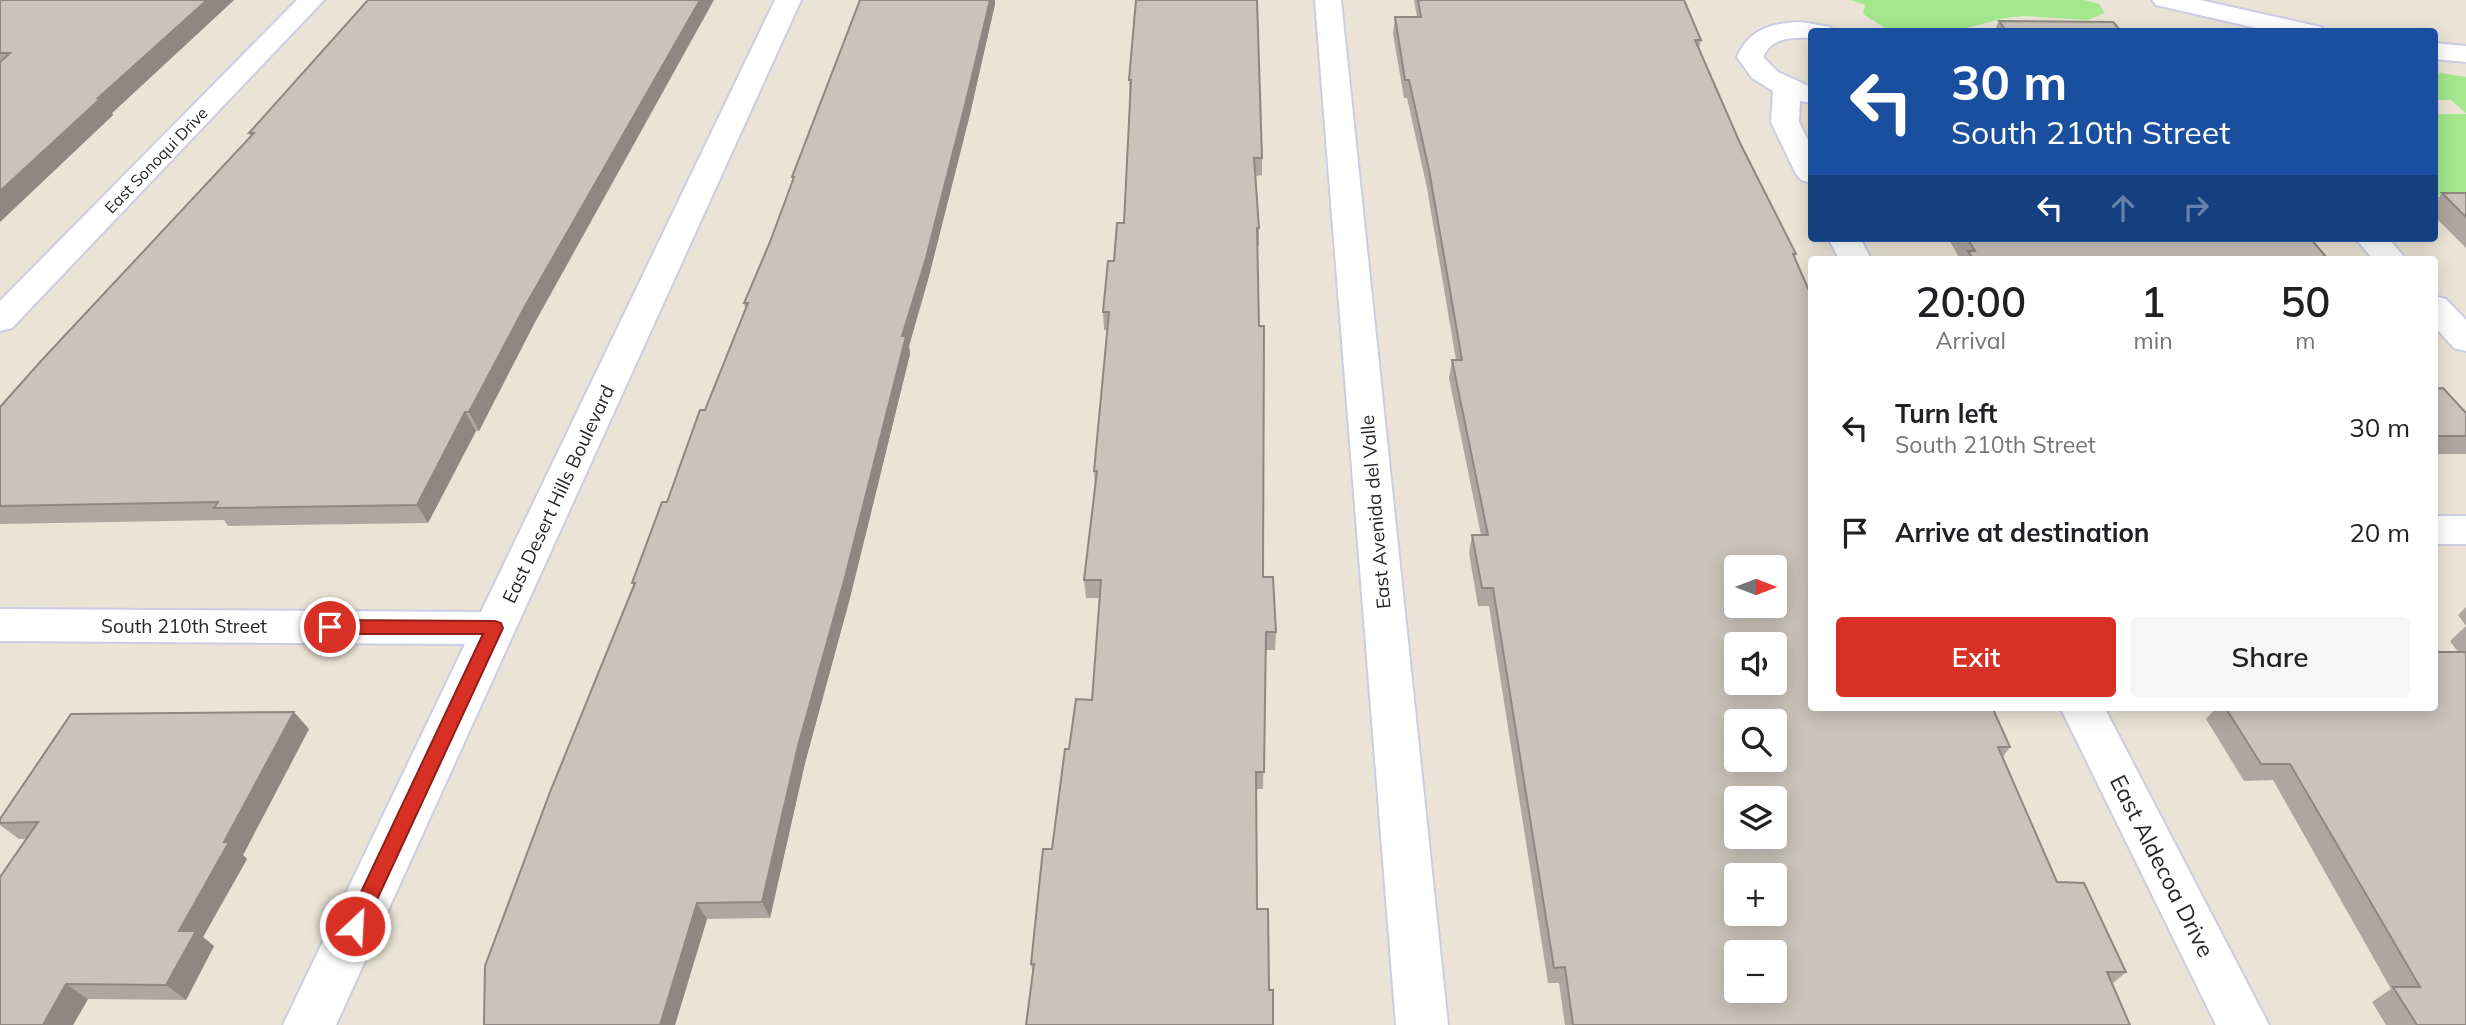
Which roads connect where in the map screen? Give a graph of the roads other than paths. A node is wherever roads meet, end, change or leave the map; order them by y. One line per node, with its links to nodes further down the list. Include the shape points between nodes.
1 (311, 0): 14 (street, East Sonoqui Drive)
2 (788, 0): 19 (street, East Desert Hills Boulevard)
3 (1328, 0): 22 (street, East Avenida del Valle)
4 (2165, 0): 5 (street)
5 (2294, 28)
6 (1808, 31): 9 (street, via 1761,38 1750,57 1769,79)
7 (2438, 51): 8 (street)
8 (2466, 54)
9 (1799, 91): 10 (street, via 1785,122)
10 (1808, 168)
11 (2375, 242): 12 (street)
12 (2387, 256)
13 (2438, 310): 15 (street)
14 (0, 320)
15 (2466, 340)
16 (2438, 530): 17 (street)
17 (2466, 530)
18 (0, 625): 19 (street, South 210th Street)
19 (495, 628): 21 (street, East Desert Hills Boulevard)
20 (2084, 711): 23 (street, East Aldecoa Drive)
21 (309, 1025)
22 (1422, 1025)
23 (2243, 1025)

